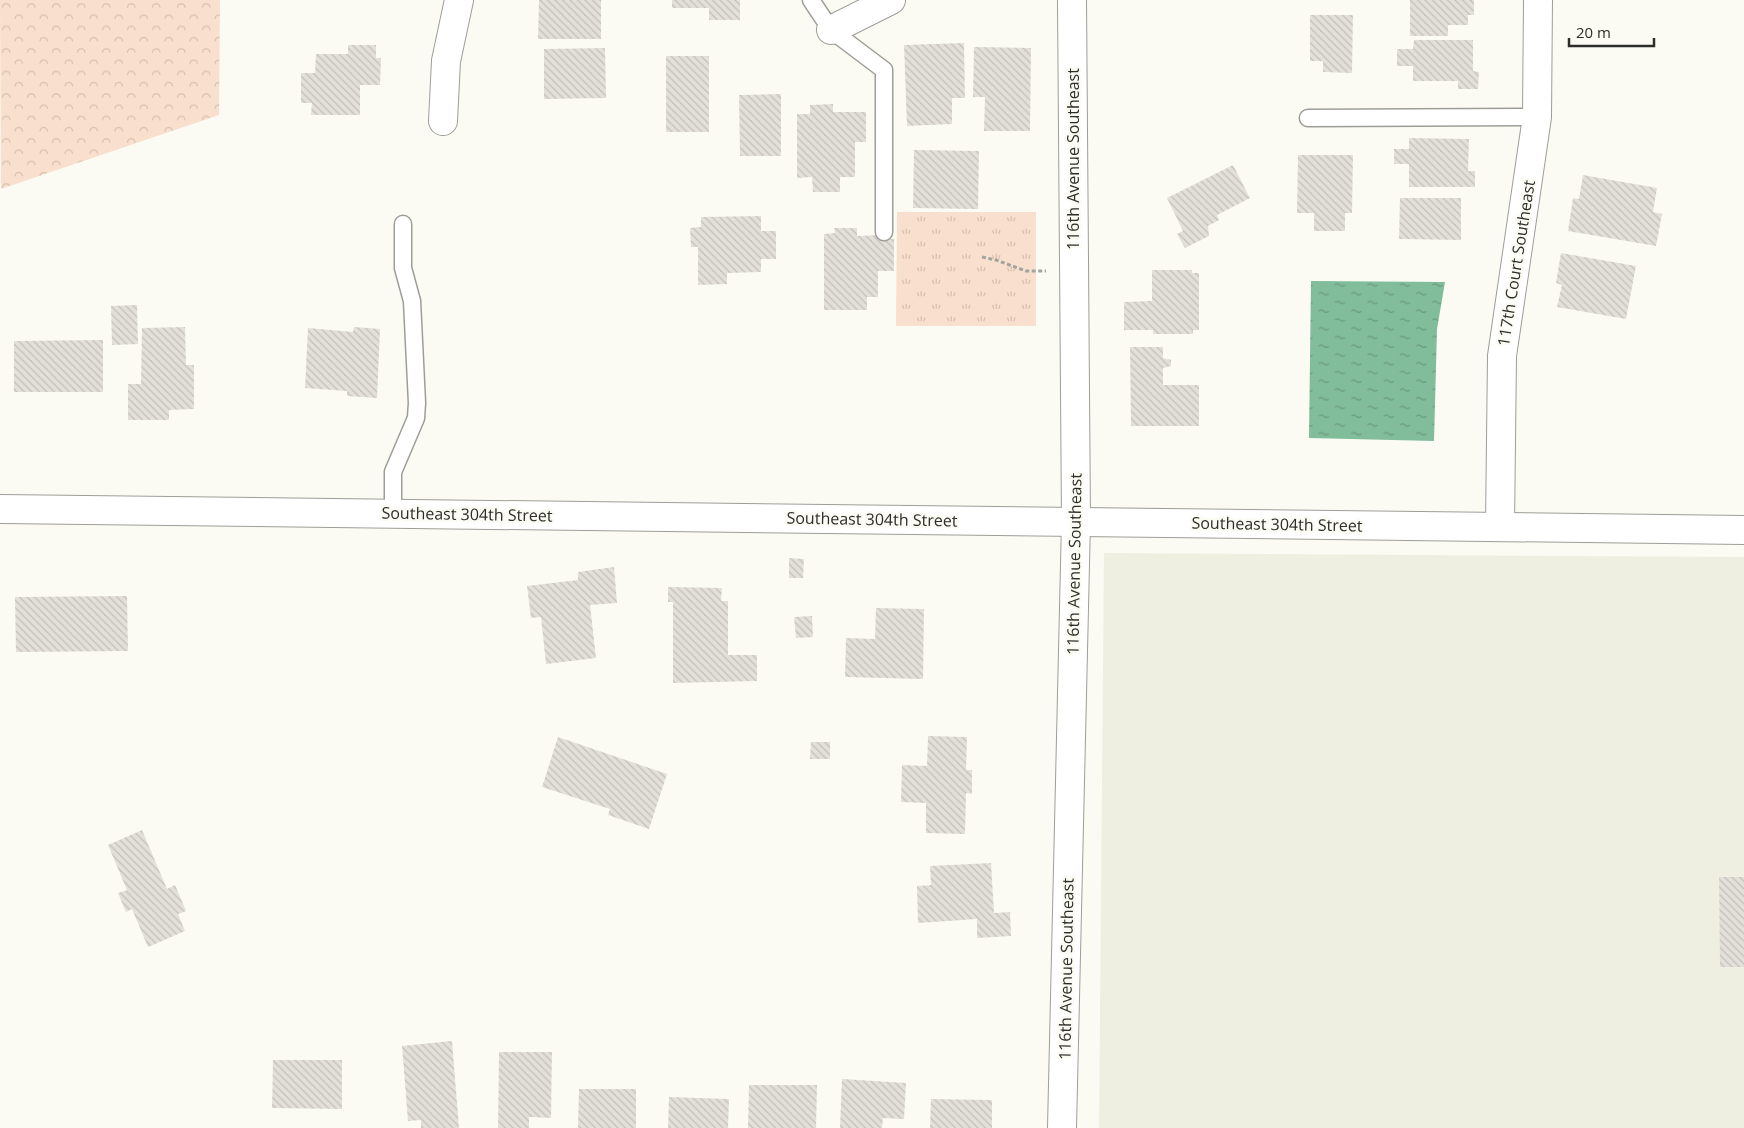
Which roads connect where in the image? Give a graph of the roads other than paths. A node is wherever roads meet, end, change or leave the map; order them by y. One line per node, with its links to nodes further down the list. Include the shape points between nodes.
1 (458, 0): 9 (street, via 446,61)
2 (811, 0): 6 (lane)
3 (891, 0): 6 (street)
4 (1072, 0): 14 (street, 116th Avenue Southeast)
5 (1538, 0): 7 (street, 117th Court Southeast)
6 (831, 30): 11 (lane, via 884,70)
7 (1537, 117): 8 (lane); 15 (street, 117th Court Southeast, via 1502,356)
8 (1308, 118)
9 (444, 121)
10 (403, 224): 13 (lane, via 403,268 412,301 418,403 416,418 394,472)
11 (884, 232)
12 (0, 509): 13 (street, Southeast 304th Street)
13 (393, 514): 14 (street, Southeast 304th Street)
14 (1076, 521): 15 (street, Southeast 304th Street); 17 (street, 116th Avenue Southeast)
15 (1500, 527): 16 (street, Southeast 304th Street)
16 (1744, 530)
17 (1062, 1128)

